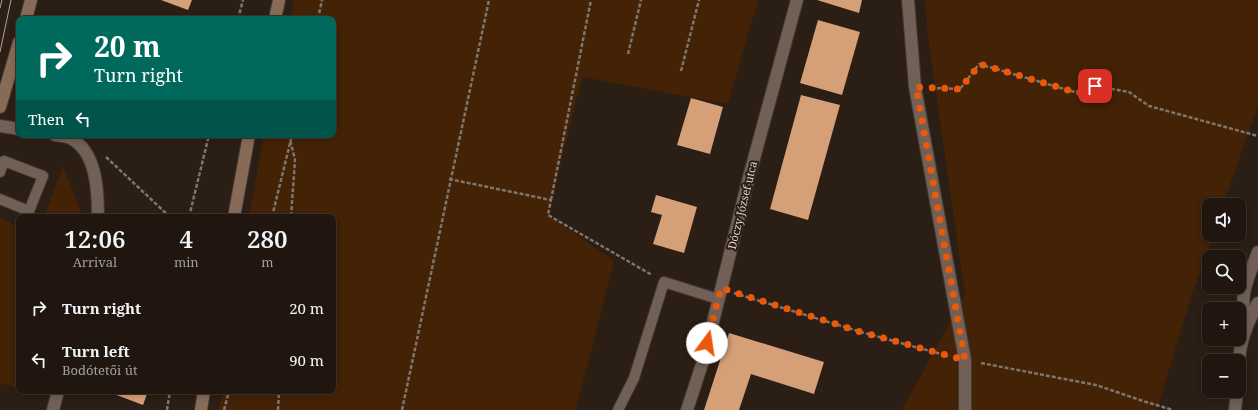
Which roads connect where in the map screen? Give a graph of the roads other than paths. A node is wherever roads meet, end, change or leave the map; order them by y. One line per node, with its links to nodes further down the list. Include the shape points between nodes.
1 (31, 0): 5 (street)
2 (279, 0): 6 (street)
3 (797, 0): 18 (street, Dóczy József utca)
4 (908, 0): 29 (street, via 916,87 965,360)
5 (27, 16)
6 (276, 16)
7 (16, 52): 8 (street)
8 (0, 107)
9 (0, 126): 10 (street)
10 (16, 129)
11 (71, 138): 15 (street, via 83,150 95,171)
12 (248, 138): 16 (street)
13 (0, 172): 14 (lane, via 4,161 43,176 29,210)
14 (0, 199)
15 (98, 214)
16 (235, 214)
17 (1258, 252): 20 (street, via 1244,291 1243,312)
18 (719, 294): 27 (lane, via 664,282 634,378); 28 (street, Dóczy József utca, via 704,358)
19 (1258, 303): 20 (street)
20 (1248, 321): 21 (street)
21 (1240, 354)
22 (57, 394): 25 (street)
23 (204, 394): 26 (street)
24 (1236, 398): 30 (street)
25 (53, 410)
26 (201, 410)
27 (618, 410)
28 (687, 410)
29 (965, 410)
30 (1235, 410)

